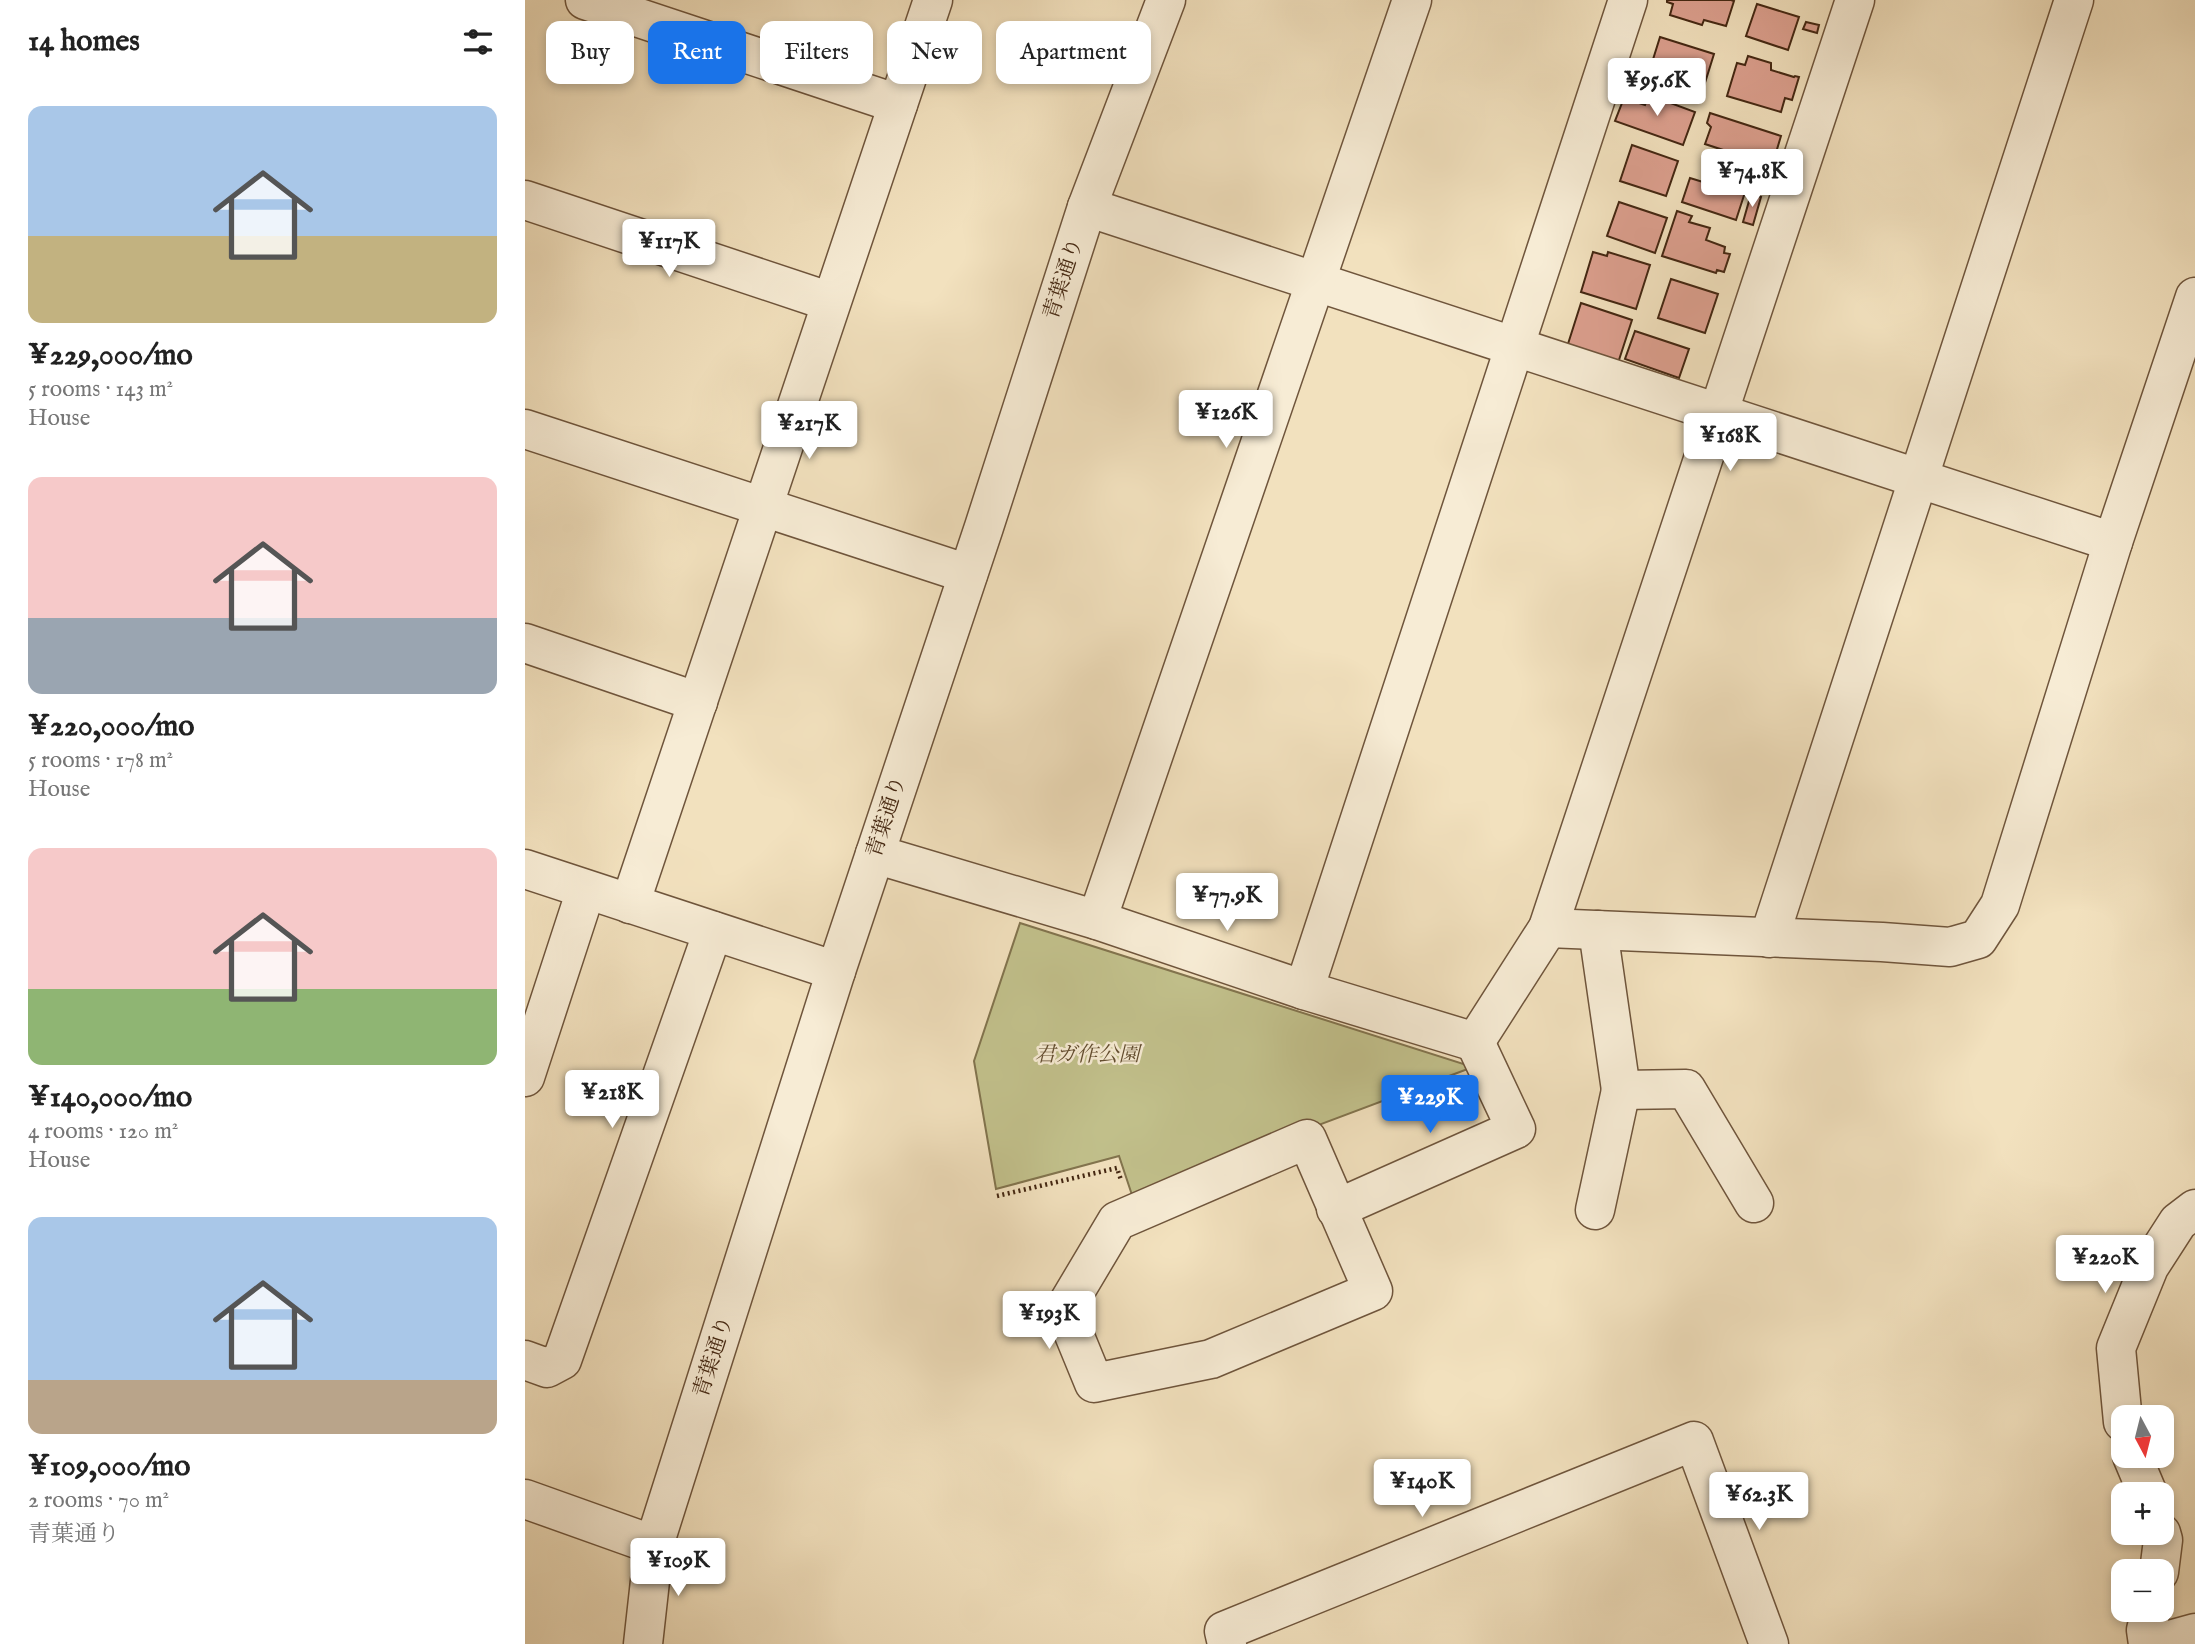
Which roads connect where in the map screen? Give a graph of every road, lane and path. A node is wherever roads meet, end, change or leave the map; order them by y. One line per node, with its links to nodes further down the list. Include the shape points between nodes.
1 (585, 0): 8 (street)
2 (933, 0): 8 (street)
3 (1166, 0): 10 (street, 青葉通り)
4 (1412, 0): 11 (street)
5 (1628, 0): 14 (street)
6 (1855, 0): 15 (street)
7 (2074, 0): 17 (street)
8 (898, 104): 13 (street)
9 (525, 200): 13 (street)
10 (1087, 207): 11 (street); 20 (street, 青葉通り)
11 (1315, 282): 14 (street); 27 (street)
12 (2195, 297): 19 (street)
13 (831, 302): 18 (street)
14 (1515, 346): 15 (street); 33 (street)
15 (1719, 413): 17 (street); 28 (street)
16 (525, 429): 18 (street)
17 (1918, 478): 19 (street); 31 (street)
18 (763, 507): 20 (street); 22 (street)
19 (2113, 542): 31 (street, via 2000,905 1978,939 1950,947)
20 (968, 574): 23 (street, 青葉通り)
21 (525, 643): 22 (street)
22 (698, 702): 26 (street)
23 (875, 854): 27 (street); 32 (street, 青葉通り)
24 (525, 869): 25 (street)
25 (586, 890): 26 (street); 35 (street)
26 (630, 904): 30 (street)
27 (1097, 920): 33 (street)
28 (1548, 928): 29 (street); 34 (street)
29 (1598, 930): 31 (street); 36 (street)
30 (713, 931): 32 (street); 43 (street, via 562,1360 547,1368)
31 (1769, 938)
32 (836, 971): 46 (street, 青葉通り)
33 (1304, 990): 34 (street)
34 (1475, 1042): 39 (street, via 1516,1129)
35 (525, 1077)
36 (1621, 1090): 38 (street, via 1686,1089); 41 (street)
37 (997, 1196): 42 (path, via 1117,1168)
38 (1754, 1203)
39 (1336, 1209): 42 (street, via 1307,1139); 42 (street, via 1373,1291 1212,1359 1094,1383 1064,1310 1117,1221)
40 (2195, 1209): 44 (street, via 2178,1222 2149,1267 2116,1348)
41 (1595, 1210)
42 (1133, 1214)
43 (525, 1360)
44 (2121, 1405)
45 (525, 1499): 46 (street)
46 (654, 1545): 49 (street, 青葉通り)
47 (2148, 1622): 52 (street)
48 (2195, 1633): 53 (street)
49 (643, 1644)
50 (1227, 1644): 51 (street, via 1224,1631 1694,1441)
51 (1769, 1644)
52 (2148, 1644)
53 (2155, 1644)

